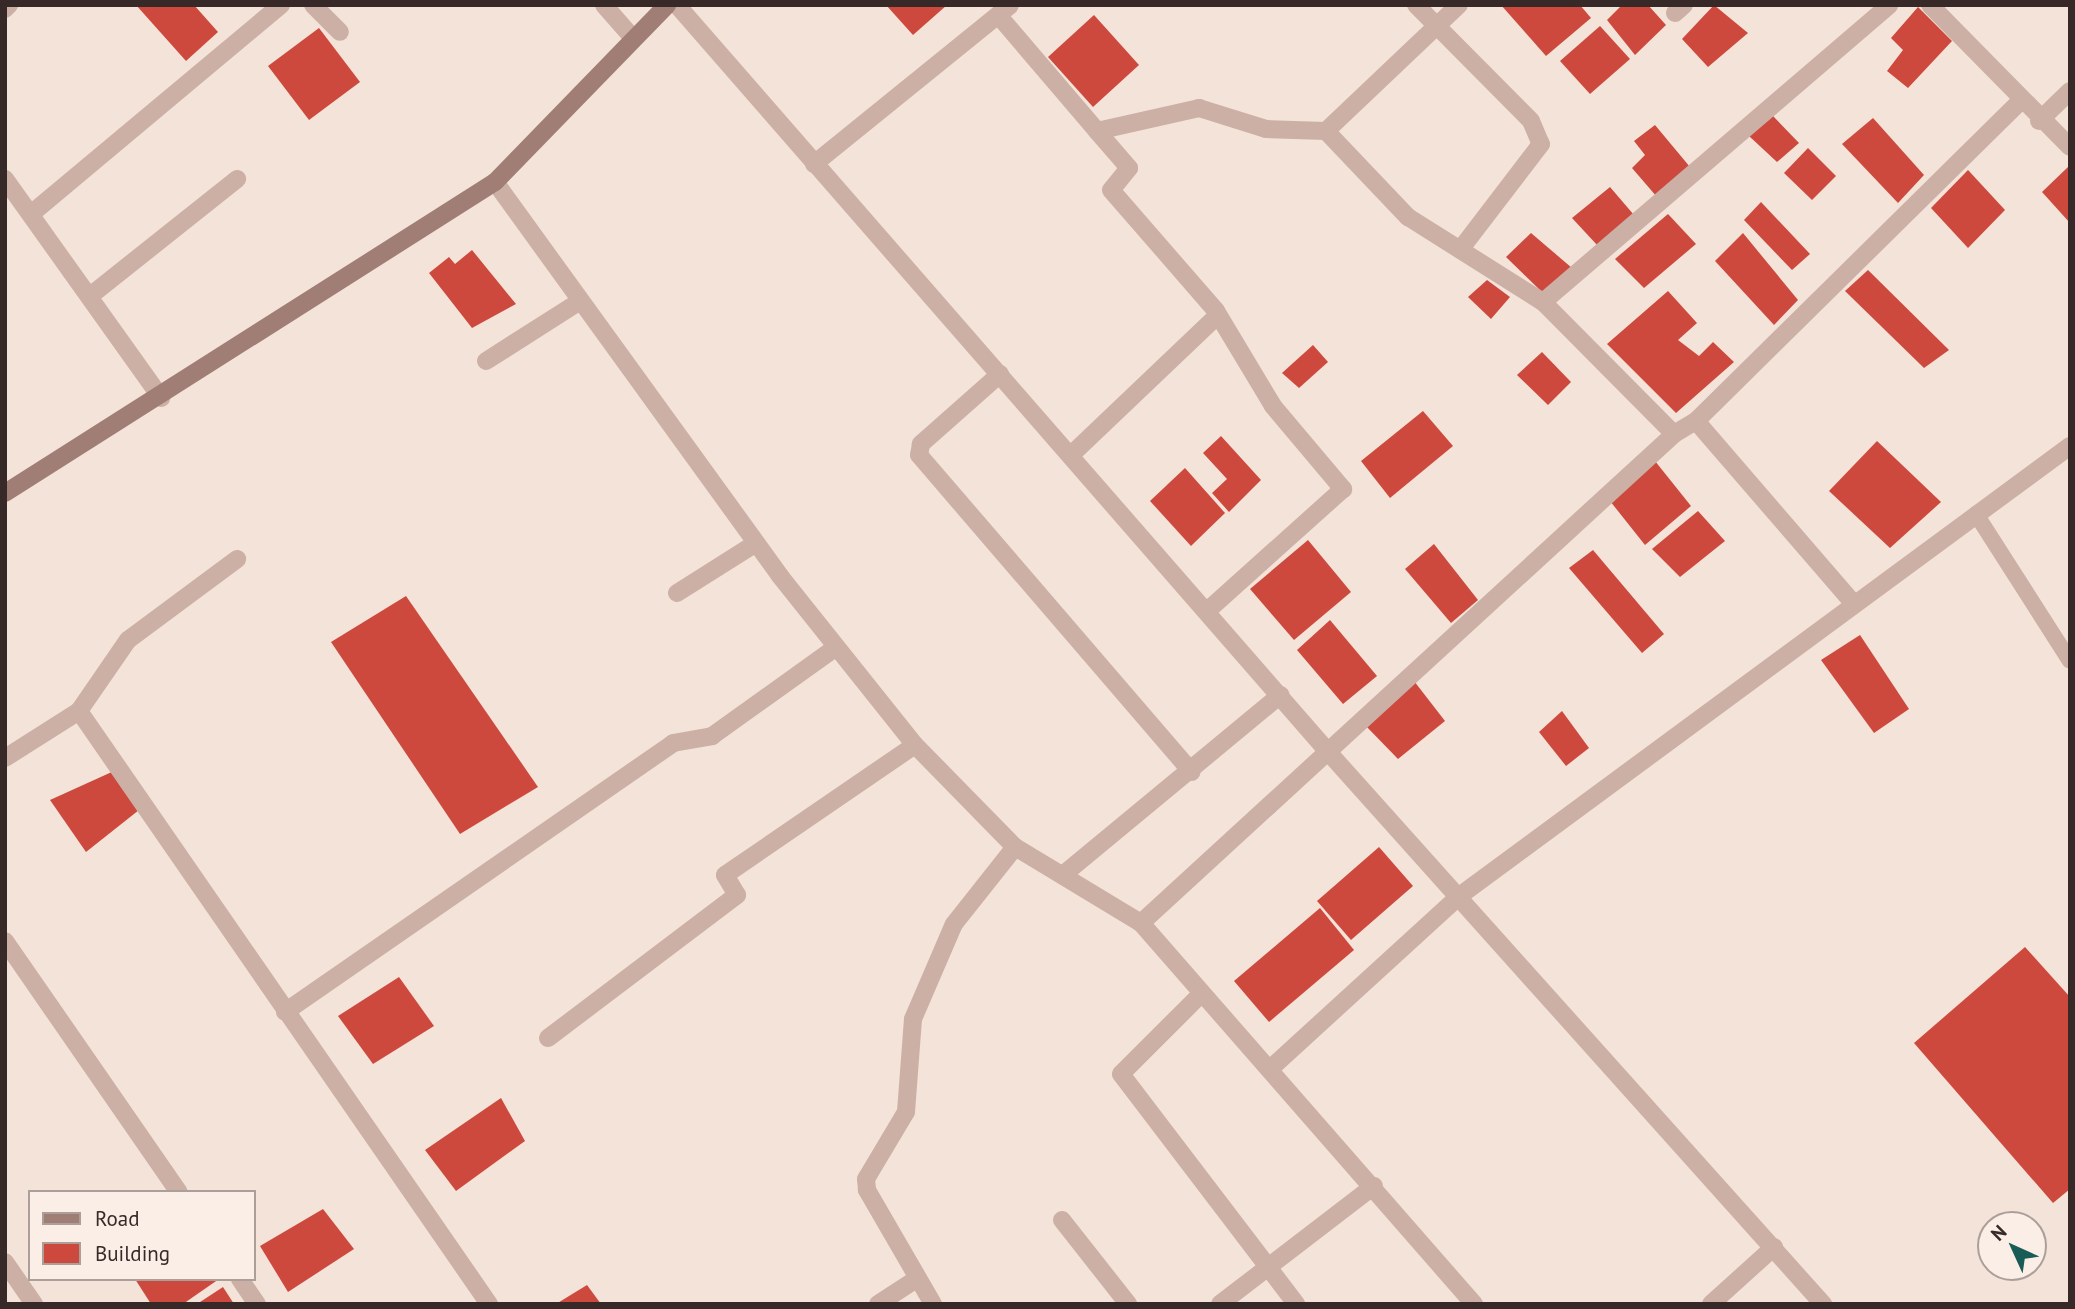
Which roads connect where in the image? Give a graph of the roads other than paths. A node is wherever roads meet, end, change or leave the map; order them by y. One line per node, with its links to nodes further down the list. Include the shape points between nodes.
1 (281, 5): 24 (street)
2 (313, 5): 12 (street)
3 (604, 5): 13 (street)
4 (667, 5): 13 (main road)
5 (677, 5): 20 (street)
6 (1416, 5): 11 (street)
7 (1459, 5): 11 (street)
8 (1889, 5): 27 (street)
9 (1930, 5): 15 (street)
10 (1004, 10): 17 (street); 20 (street)
11 (1436, 26): 18 (street); 25 (street, via 1531,121 1541,144)
12 (340, 32)
13 (632, 37): 23 (main road)
14 (2070, 91): 16 (street)
15 (2020, 102): 16 (street); 33 (street)
16 (2039, 121): 19 (street)
17 (1097, 131): 18 (street, via 1199,108 1266,129); 29 (street, via 1129,168 1111,190)
18 (1325, 131): 25 (street, via 1408,217)
19 (2070, 147)
20 (814, 164): 31 (street)
21 (5, 179): 24 (street)
22 (237, 179): 26 (street)
23 (495, 182): 28 (street); 32 (main road)
24 (31, 214): 26 (street)
25 (1460, 250): 27 (street)
26 (90, 296): 32 (street)
27 (1543, 302): 34 (street)
28 (577, 303): 30 (street); 39 (street)
29 (1218, 315): 36 (street); 43 (street, via 1273,406 1343,489)
30 (486, 361)
31 (1000, 374): 36 (street); 51 (street, via 921,444 919,455)
32 (162, 398): 37 (main road)
33 (1696, 421): 34 (street); 42 (street)
34 (1674, 434): 49 (street)
35 (2070, 446): 38 (street)
36 (1071, 455): 43 (street)
37 (5, 493)
38 (1976, 514): 42 (street); 45 (lane)
39 (756, 543): 41 (street); 44 (street)
40 (237, 559): 47 (street, via 128,640)
41 (677, 593)
42 (1853, 603): 54 (street)
43 (1207, 611): 46 (street)
44 (835, 648): 48 (street); 58 (street, via 712,736 673,743)
45 (2070, 661)
46 (1280, 695): 49 (street); 51 (street)
47 (79, 711): 50 (street); 58 (street)
48 (915, 745): 52 (street); 59 (street, via 725,874 737,895)
49 (1330, 754): 54 (street); 55 (street)
50 (5, 758)
51 (1192, 772): 53 (street)
52 (1015, 847): 53 (street); 67 (street, via 954,924 913,1019 906,1112 866,1180 867,1190)
53 (1064, 874): 55 (street)
54 (1458, 897): 60 (street); 64 (street)
55 (1141, 923): 57 (street)
56 (5, 941): 62 (street)
57 (1201, 993): 60 (street); 66 (street, via 1121,1074)
58 (285, 1012): 71 (street)
59 (548, 1038)
60 (1271, 1068): 61 (street)
61 (1374, 1186): 66 (street); 77 (street)
62 (178, 1190)
63 (1062, 1220): 74 (street)
64 (1774, 1247): 78 (street); 79 (street)
65 (5, 1262): 69 (street)
66 (1267, 1267): 75 (street); 76 (street)
67 (915, 1280): 72 (street); 73 (street)
68 (241, 1281): 70 (street)
69 (34, 1304)
70 (257, 1304)
71 (489, 1304)
72 (878, 1304)
73 (933, 1304)
74 (1128, 1304)
75 (1220, 1304)
76 (1296, 1304)
77 (1474, 1304)
78 (1711, 1304)
79 (1823, 1304)

